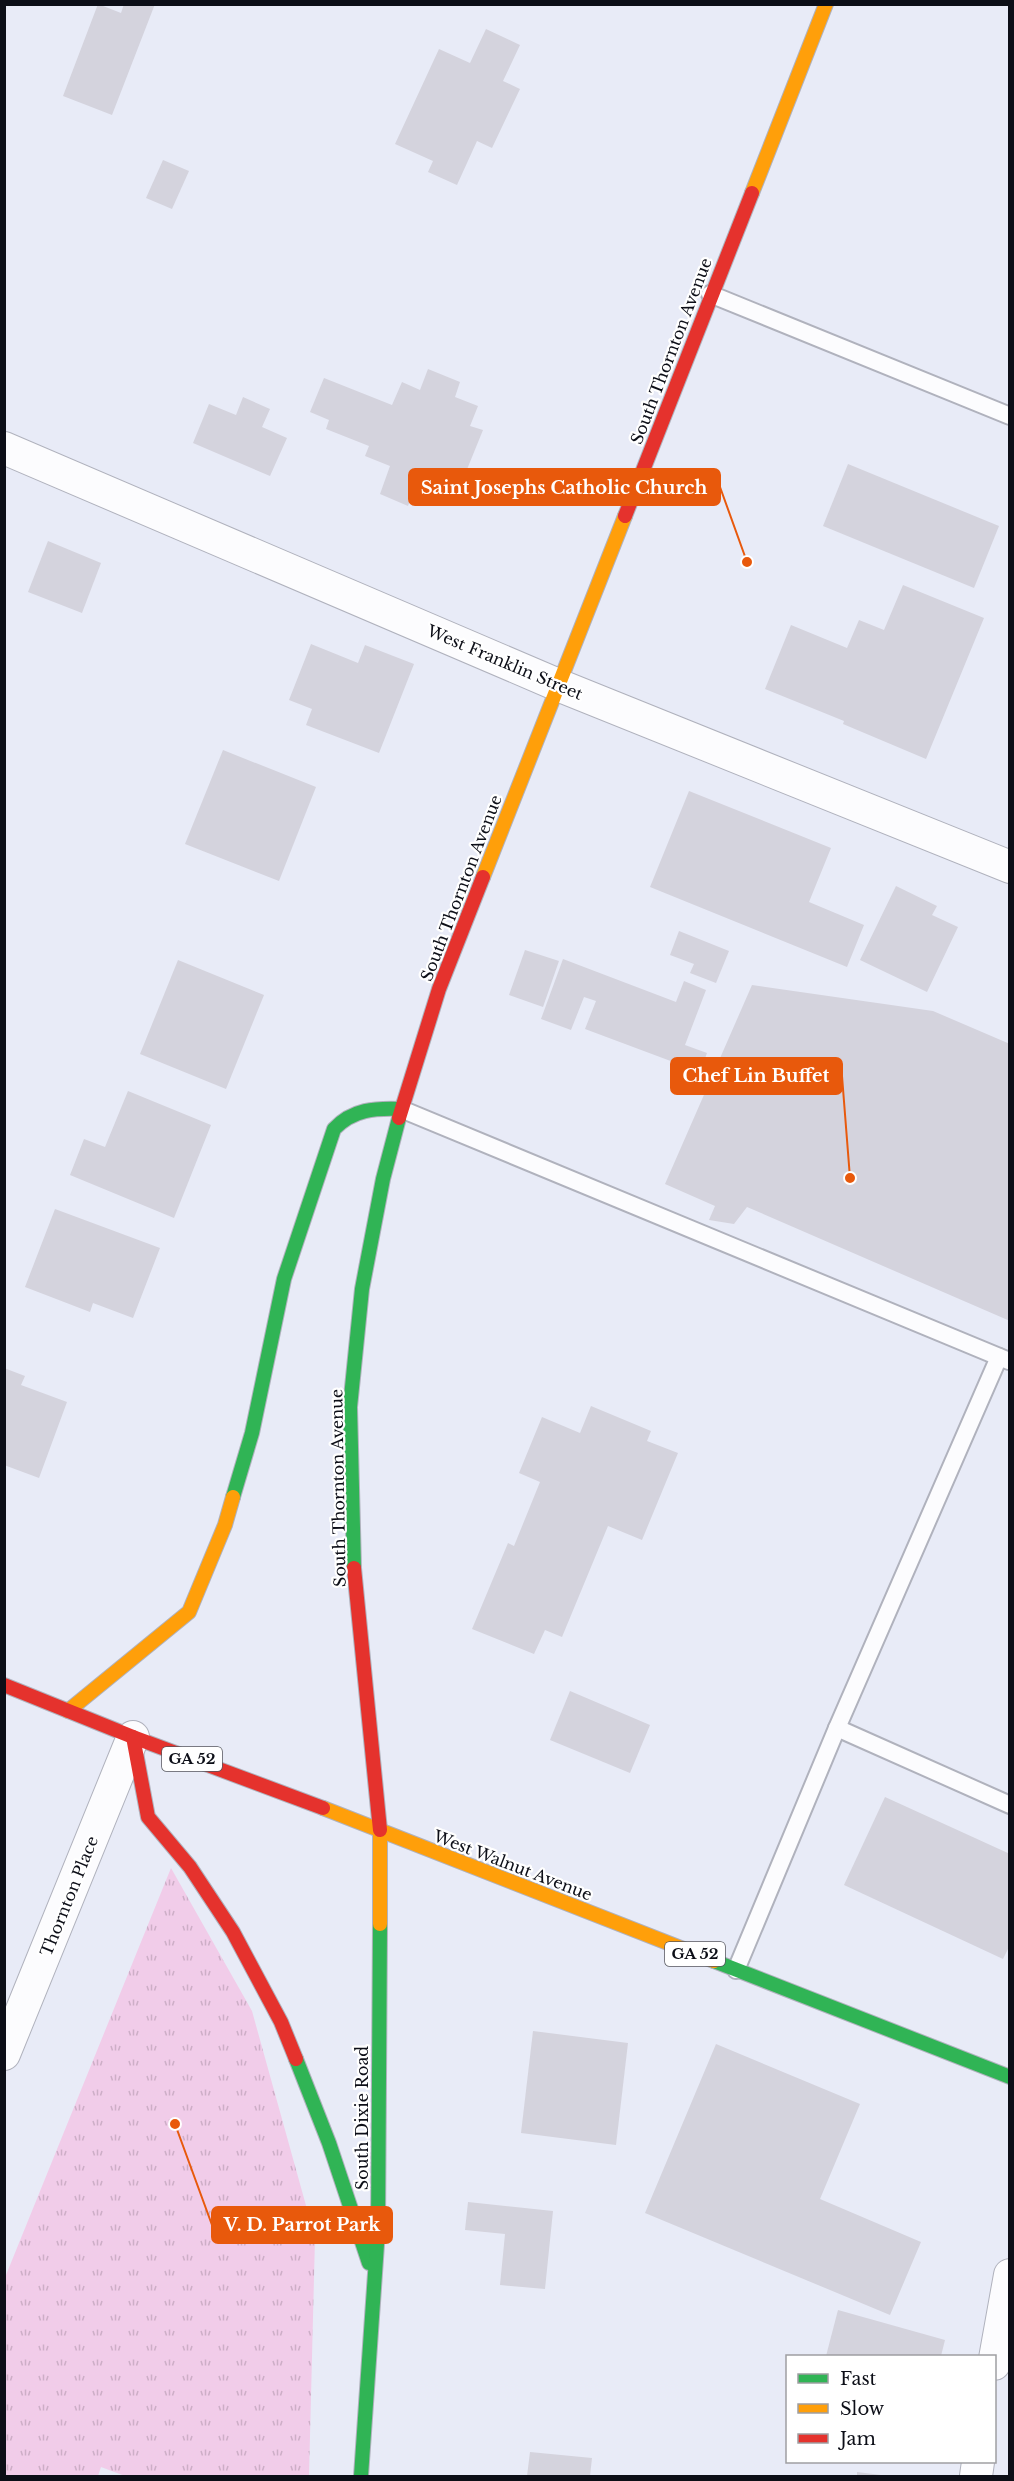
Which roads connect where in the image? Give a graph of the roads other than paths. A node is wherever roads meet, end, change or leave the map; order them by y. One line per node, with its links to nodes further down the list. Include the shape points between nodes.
1 (826, 4): 2 (main road, South Thornton Avenue)
2 (710, 294): 3 (lane); 5 (main road, South Thornton Avenue)
3 (1010, 416)
4 (4, 448): 5 (street, West Franklin Street)
5 (558, 685): 6 (street, West Franklin Street); 7 (main road, South Thornton Avenue, via 439,988)
6 (1010, 867)
7 (401, 1109): 8 (lane); 10 (main road, via 369,1108 351,1114 334,1129 284,1280 252,1433 225,1525 189,1612); 14 (main road, South Thornton Avenue, via 362,1289 350,1407 353,1559)
8 (1004, 1360): 11 (lane)
9 (4, 1684): 10 (main road, West Walnut Avenue / GA 52)
10 (68, 1711): 12 (main road, West Walnut Avenue / GA 52)
11 (837, 1728): 13 (lane); 15 (lane)
12 (133, 1737): 14 (main road, West Walnut Avenue / GA 52); 16 (street, Thornton Place); 19 (main road, via 148,1817 190,1867 233,1932 281,2022 329,2144)
13 (1010, 1804)
14 (380, 1830): 15 (main road, West Walnut Avenue / GA 52); 19 (main road, South Dixie Road)
15 (735, 1970): 17 (main road, West Walnut Avenue / GA 52)
16 (4, 2054)
17 (1010, 2076)
18 (1010, 2275): 20 (street)
19 (375, 2280): 21 (main road, South Dixie Road)
20 (996, 2355)
21 (361, 2476)

